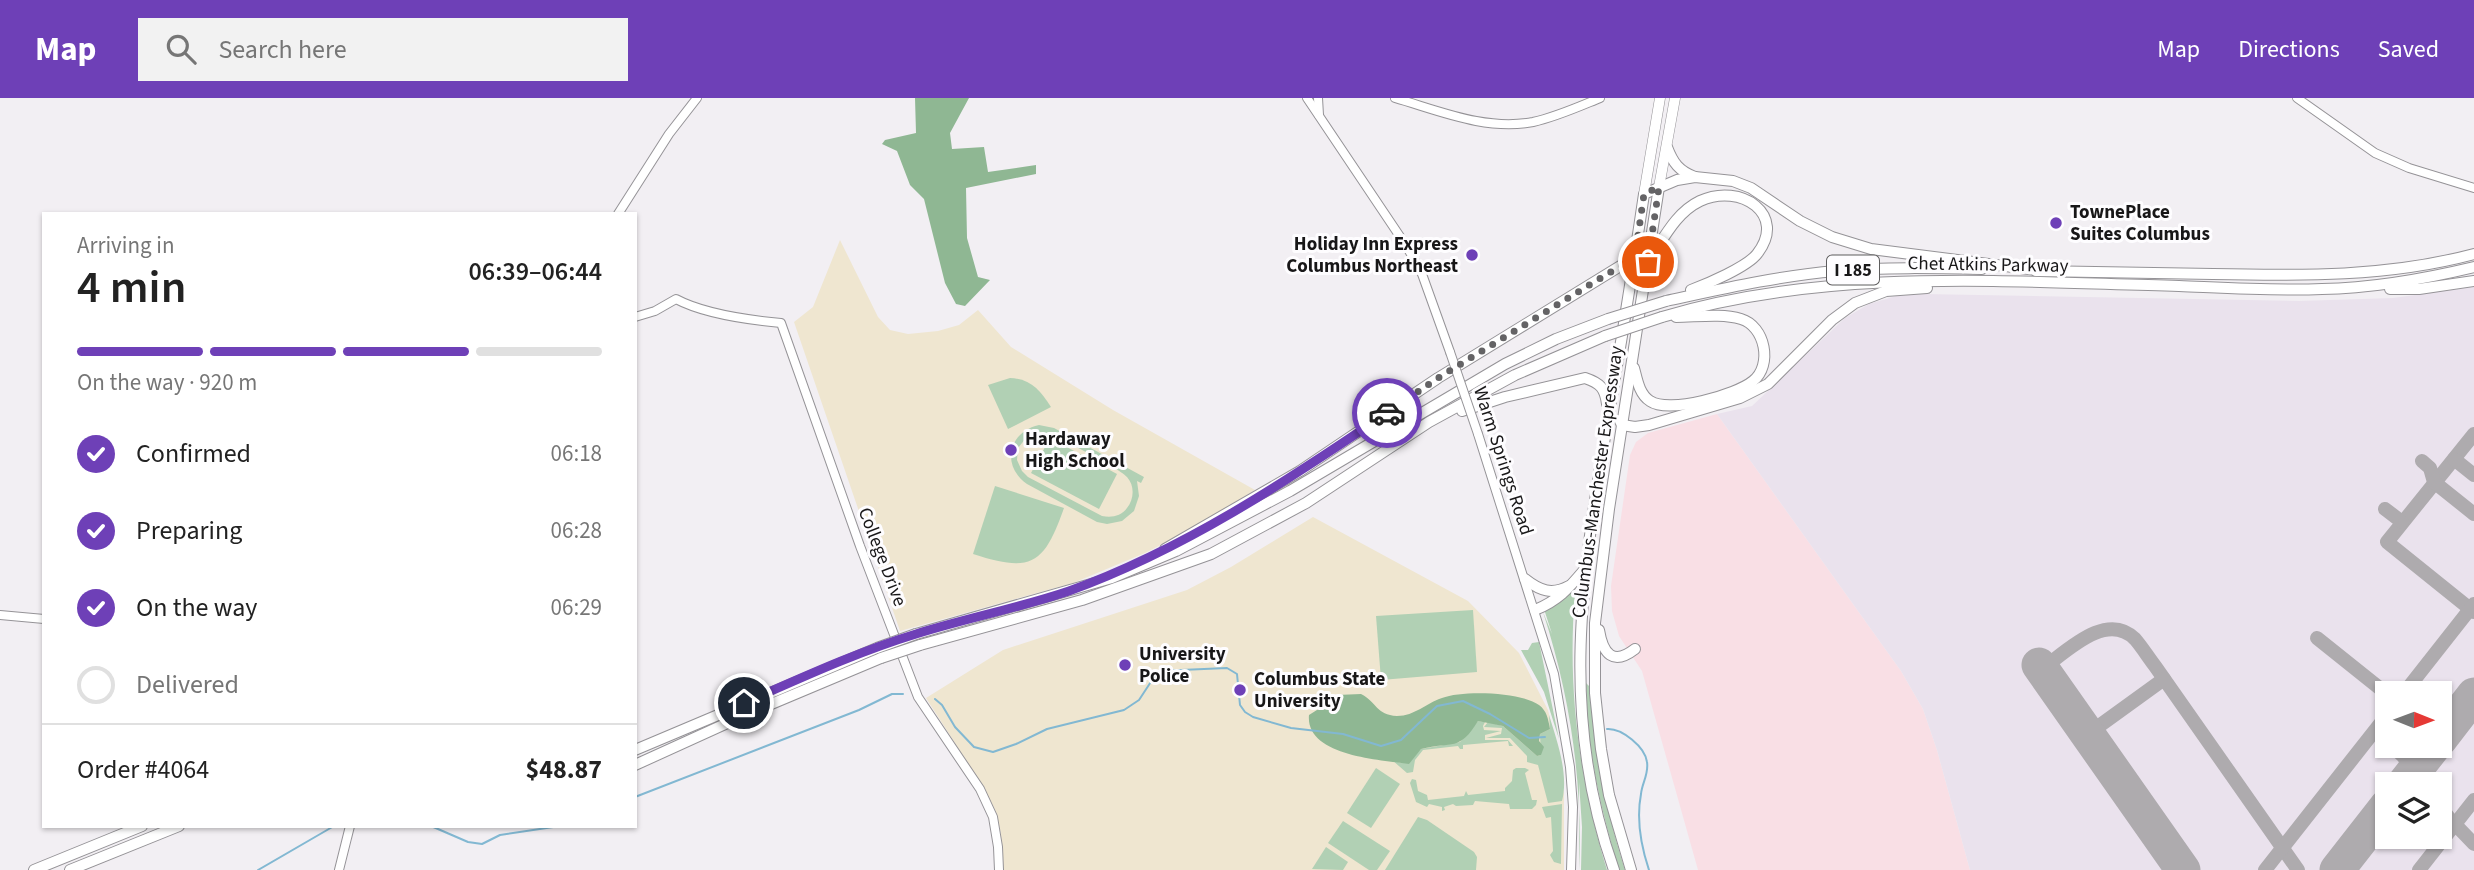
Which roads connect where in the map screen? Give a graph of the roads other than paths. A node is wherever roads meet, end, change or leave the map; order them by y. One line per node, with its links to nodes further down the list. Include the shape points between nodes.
1 (697, 98): 15 (street)
2 (1307, 98): 9 (street, Warm Springs Road)
3 (1318, 98): 9 (street)
4 (1395, 98): 5 (street, via 1460,118 1513,124 1532,122)
5 (1600, 98)
6 (1675, 98): 10 (main road, Columbus-Manchester Expressway)
7 (2297, 98): 13 (street, via 2375,153)
8 (1659, 99): 14 (main road, Columbus-Manchester Expressway)
9 (1319, 118): 35 (street, Warm Springs Road, bridge, via 1422,274)
10 (1667, 147): 11 (highway, via 1676,166); 12 (main road, Columbus-Manchester Expressway)
11 (1695, 177): 12 (highway); 21 (highway, via 1751,188 1832,237 1871,249)
12 (1659, 187): 14 (highway); 19 (highway, Columbus-Manchester Expressway)
13 (2474, 188)
14 (1644, 194): 18 (highway, Columbus-Manchester Expressway)
15 (619, 212)
16 (2474, 248): 22 (highway)
17 (2474, 254): 22 (highway, Chet Atkins Parkway / I 185)
18 (1635, 257): 30 (highway, Columbus-Manchester Expressway); 37 (highway, via 1217,521)
19 (1648, 262): 26 (highway, via 1672,224 1699,202 1730,195 1755,203 1763,215 1764,243 1756,257); 29 (highway, Columbus-Manchester Expressway)
20 (2474, 267): 25 (highway, Chet Atkins Parkway / I 185, via 2396,283)
21 (2044, 271): 22 (highway, Chet Atkins Parkway / I 185); 26 (highway, Chet Atkins Parkway / I 185, via 1903,267 1835,271 1756,281)
22 (2388, 272)
23 (2474, 281): 25 (highway, via 2419,289)
24 (2028, 282): 25 (highway, Chet Atkins Parkway / I 185); 28 (highway, Chet Atkins Parkway / I 185, via 1810,287); 33 (highway, via 1886,291 1855,303 1832,320 1768,384 1740,398 1649,425)
25 (2324, 289)
26 (1666, 301): 37 (highway, Chet Atkins Parkway / I 185, bridge, via 1608,318 1504,363 1206,536 1112,578)
27 (637, 316): 52 (street, College Drive, via 676,299 689,306 781,323 918,697 981,789 993,817)
28 (1662, 317): 29 (highway, via 1744,319 1764,343 1762,369 1754,381 1739,389 1662,406 1644,396); 32 (highway, Chet Atkins Parkway / I 185, bridge, via 1515,375)
29 (1633, 363): 33 (highway, Columbus-Manchester Expressway)
30 (1614, 385): 31 (highway, Columbus-Manchester Expressway); 33 (highway, via 1615,411)
31 (1608, 417): 32 (highway, via 1604,389 1585,378); 34 (highway, Columbus-Manchester Expressway)
32 (1429, 422): 43 (highway, Chet Atkins Parkway / I 185, bridge, via 1298,508 1211,554 1082,600)
33 (1622, 425): 38 (highway, Columbus-Manchester Expressway)
34 (1585, 569): 36 (highway); 54 (highway, Columbus-Manchester Expressway, via 1579,644 1583,731 1594,801)
35 (1525, 579): 36 (highway, via 1548,592); 39 (street, Warm Springs Road)
36 (1572, 584): 39 (highway, via 1553,603)
37 (1069, 590): 43 (highway, Chet Atkins Parkway / I 185, bridge, via 916,634)
38 (1597, 608): 42 (highway, via 1602,643 1611,656 1624,658); 55 (highway, Columbus-Manchester Expressway, via 1595,693 1601,749)
39 (1535, 610): 53 (street, Warm Springs Road, via 1554,674 1566,742 1573,807)
40 (0, 615): 41 (street)
41 (42, 619)
42 (1635, 649)
43 (879, 653): 44 (highway, Chet Atkins Parkway / I 185); 45 (highway, Chet Atkins Parkway / I 185)
44 (637, 749)
45 (637, 764)
46 (137, 828): 49 (highway)
47 (174, 828): 50 (highway)
48 (350, 828): 51 (street)
49 (34, 870)
50 (70, 870)
51 (339, 870)
52 (999, 870)
53 (1571, 870)
54 (1614, 870)
55 (1631, 870)

